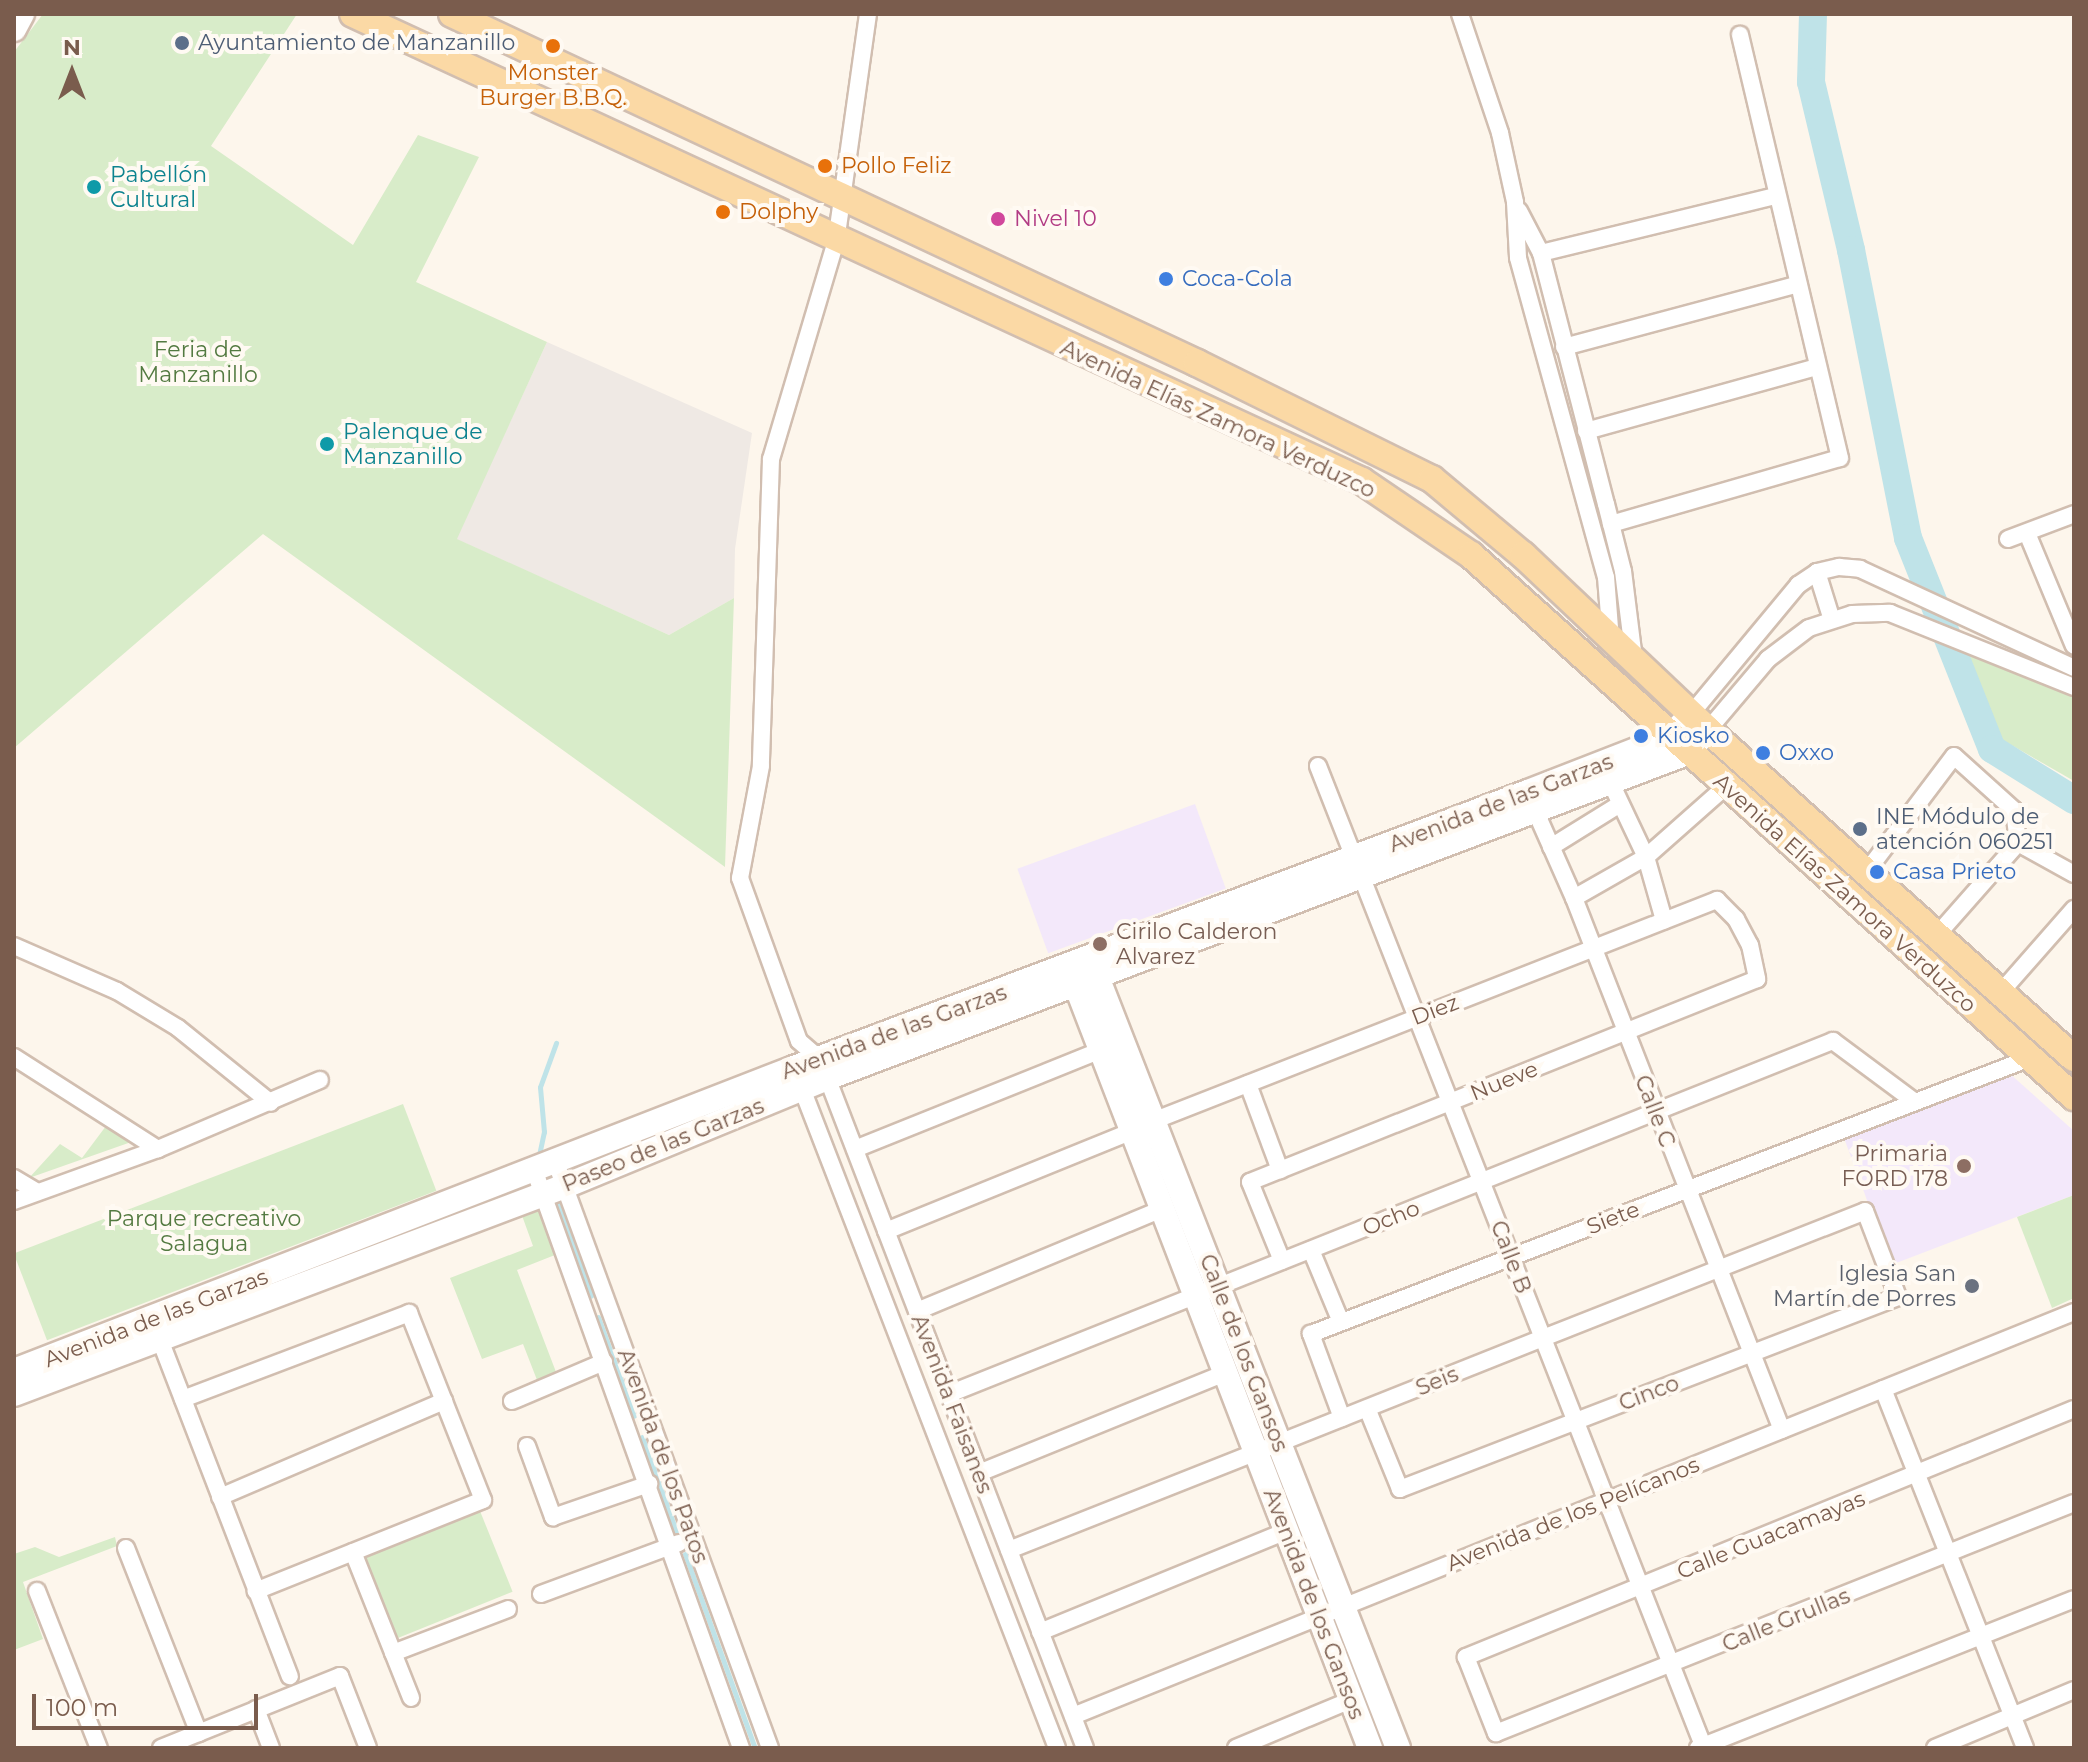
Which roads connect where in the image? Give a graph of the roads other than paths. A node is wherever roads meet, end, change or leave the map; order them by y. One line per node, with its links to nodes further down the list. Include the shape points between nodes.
1 (22, 14): 6 (main road)
2 (353, 14): 11 (main road, Avenida Elías Zamora Verduzco)
3 (452, 14): 8 (main road, Avenida Elías Zamora Verduzco)
4 (868, 14): 8 (street)
5 (1460, 14): 10 (street, via 1500,133)
6 (14, 29)
7 (1740, 35): 9 (street)
8 (844, 195): 11 (street); 23 (main road, Avenida Elías Zamora Verduzco, via 1432,479 1523,555)
9 (1775, 196): 12 (street); 13 (street)
10 (1515, 202): 12 (street); 23 (street, via 1518,258 1606,577)
11 (836, 241): 29 (main road, Avenida Elías Zamora Verduzco, via 1362,481 1471,555); 51 (street, via 771,459 761,766 740,878)
12 (1541, 253): 14 (street)
13 (1795, 285): 14 (street); 15 (street)
14 (1564, 347): 16 (street)
15 (1816, 367): 16 (street); 18 (street, via 1840,458)
16 (1586, 431): 18 (street)
17 (2074, 514): 19 (street)
18 (1611, 524): 25 (street)
19 (2027, 533): 20 (street); 24 (street)
20 (2008, 539)
21 (1817, 572): 22 (street); 26 (street, via 1860,569); 28 (street, via 1798,585 1745,651)
22 (1831, 617): 27 (street, via 1890,613); 28 (street, via 1768,659)
23 (1611, 641): 25 (main road, Avenida Elías Zamora Verduzco)
24 (2074, 646)
25 (1635, 662): 28 (main road, Avenida Elías Zamora Verduzco)
26 (2074, 668)
27 (2074, 687)
28 (1699, 722): 29 (main road); 38 (main road, Avenida Elías Zamora Verduzco)
29 (1678, 745): 31 (main road, Avenida Elías Zamora Verduzco); 32 (main road); 33 (main road, Avenida de las Garzas)
30 (1318, 766): 37 (street, Calle B)
31 (1725, 787): 36 (street); 55 (main road, Avenida Elías Zamora Verduzco)
32 (1615, 792): 33 (main road); 35 (street); 36 (street)
33 (1532, 802): 35 (street, Calle C); 37 (main road, Avenida de las Garzas)
34 (2018, 843): 38 (street, via 2014,810 1954,756); 39 (street); 43 (street)
35 (1551, 847): 40 (street, Calle C)
36 (1646, 857): 40 (street); 42 (street)
37 (1358, 868): 46 (main road, Avenida de las Garzas); 49 (street, Calle B)
38 (1867, 871): 43 (main road, Avenida Elías Zamora Verduzco)
39 (2074, 874)
40 (1574, 898): 45 (street, Calle C)
41 (2074, 909): 48 (street)
42 (1664, 920): 45 (street, Diez); 47 (street, Diez, via 1717,900 1750,945)
43 (1937, 935): 48 (main road, Avenida Elías Zamora Verduzco)
44 (14, 946): 63 (street, via 117,991 178,1028)
45 (1591, 949): 49 (street, Diez); 50 (street, Calle C)
46 (1083, 972): 52 (main road, Avenida de los Gansos); 56 (main road, Avenida de las Garzas); 65 (main road, Calle de los Gansos)
47 (1757, 979): 50 (street, Nueve)
48 (2001, 992): 53 (main road, Avenida Elías Zamora Verduzco)
49 (1417, 1017): 59 (street, Diez); 61 (street, Calle B)
50 (1625, 1032): 61 (street, Nueve); 64 (street, Calle C)
51 (799, 1041): 56 (street); 57 (street)
52 (1101, 1050): 65 (main road, Avenida de los Gansos); 67 (street)
53 (2074, 1056)
54 (14, 1057): 66 (street)
55 (2030, 1058): 60 (main road, Avenida Elías Zamora Verduzco); 62 (street, Siete)
56 (824, 1069): 57 (main road, Avenida de las Garzas); 67 (street, Avenida Faisanes)
57 (798, 1078): 70 (main road, Avenida de las Garzas); 147 (street, Avenida Faisanes)
58 (320, 1080): 63 (street)
59 (1248, 1084): 65 (street, Diez); 68 (street)
60 (2074, 1097)
61 (1450, 1102): 68 (street, Nueve); 71 (street, Calle B)
62 (1915, 1102): 64 (street, Ocho, via 1833,1041); 72 (street, Siete)
63 (271, 1103): 66 (street)
64 (1654, 1112): 71 (street, Ocho); 72 (street, Calle C)
65 (1142, 1126): 75 (main road, Avenida de los Gansos); 76 (street, Diez); 81 (main road, Calle de los Gansos)
66 (158, 1149): 73 (street)
67 (855, 1149): 76 (street, Avenida Faisanes)
68 (1280, 1170): 79 (street, Nueve, via 1250,1182)
69 (14, 1178): 73 (street)
70 (550, 1178): 86 (main road, Avenida de las Garzas); 89 (street, Avenida de los Patos); 113 (street, Avenida de los Patos)
71 (1481, 1182): 77 (street, Ocho); 78 (street, Calle B)
72 (1687, 1190): 78 (street, Siete); 80 (street, Calle C)
73 (37, 1192): 74 (street)
74 (14, 1201)
75 (1162, 1209): 81 (main road, Avenida de los Gansos); 83 (street)
76 (886, 1231): 83 (street, Avenida Faisanes)
77 (1311, 1250): 79 (street, Ocho); 85 (street)
78 (1511, 1257): 85 (street, Siete); 87 (street, Calle B)
79 (1282, 1261): 81 (street, Ocho)
80 (1718, 1269): 82 (street, Seis, via 1865,1211); 87 (street, Seis); 88 (street, Calle C)
81 (1207, 1291): 91 (main road, Avenida de los Gansos); 94 (street, Ocho); 103 (main road, Calle de los Gansos)
82 (1898, 1297): 88 (street, Cinco)
83 (917, 1311): 94 (street, Avenida Faisanes)
84 (2074, 1312): 92 (street, Avenida de los Pelícanos)
85 (1341, 1322): 100 (street, Siete, via 1311,1334)
86 (156, 1330): 90 (main road, Avenida de las Garzas); 93 (main road); 95 (street)
87 (1543, 1338): 98 (street, Seis); 101 (street, Calle B)
88 (1750, 1354): 101 (street, Cinco); 102 (street, Calle C)
89 (604, 1362): 97 (street); 108 (street, Avenida de los Patos)
90 (14, 1371)
91 (1225, 1373): 105 (main road, Avenida de los Gansos); 106 (street)
92 (1883, 1389): 102 (street, Avenida de los Pelícanos); 107 (street)
93 (14, 1394)
94 (949, 1394): 106 (street, Avenida Faisanes)
95 (183, 1399): 96 (street, via 409,1313); 109 (street)
96 (444, 1401): 109 (street); 117 (street, via 483,1500)
97 (512, 1401)
98 (1367, 1408): 100 (street, Seis); 101 (street, Cinco, via 1400,1489)
99 (2074, 1409): 107 (street, Calle Guacamayas)
100 (1342, 1418): 103 (street, Seis)
101 (1575, 1421): 110 (street, Calle B)
102 (1782, 1430): 110 (street, Avenida de los Pelícanos)
103 (1279, 1443): 105 (street, Seis); 124 (main road, Calle de los Gansos)
104 (527, 1446): 108 (street, via 553,1517)
105 (1256, 1452): 112 (main road, Avenida de los Gansos); 116 (street, Seis)
106 (979, 1473): 116 (street, Avenida Faisanes)
107 (1918, 1477): 118 (street); 119 (street, Calle Guacamayas)
108 (649, 1484): 114 (street, Avenida de los Patos)
109 (220, 1497): 121 (street)
110 (1607, 1501): 119 (street, Calle B); 124 (street, Avenida de los Pelícanos)
111 (2074, 1503): 118 (street, Calle Grullas)
112 (1286, 1531): 126 (main road, Avenida de los Gansos); 127 (street)
113 (694, 1538): 114 (street); 146 (street, Avenida de los Patos)
114 (671, 1546): 122 (street); 145 (street, Avenida de los Patos)
115 (126, 1548): 138 (street)
116 (1009, 1550): 127 (street, Avenida Faisanes)
117 (353, 1552): 121 (street); 129 (street)
118 (1949, 1555): 128 (street); 130 (street, Calle Grullas)
119 (1640, 1587): 130 (street, Calle B); 139 (street, Calle Guacamayas, via 1466,1657)
120 (37, 1591): 142 (street)
121 (256, 1591): 131 (street)
122 (541, 1594)
123 (2074, 1599): 128 (street)
124 (1343, 1607): 126 (street, Avenida de los Pelícanos); 151 (main road, Calle de los Gansos)
125 (508, 1609): 129 (street)
126 (1319, 1617): 134 (main road, Avenida de los Gansos); 136 (street, Avenida de los Pelícanos)
127 (1040, 1632): 136 (street, Avenida Faisanes)
128 (1982, 1639): 137 (street); 141 (street)
129 (393, 1653): 133 (street)
130 (1671, 1665): 139 (street, Calle Grullas); 141 (street, Calle B)
131 (290, 1676)
132 (2074, 1690): 137 (street)
133 (411, 1698)
134 (1351, 1700): 149 (street); 150 (main road, Avenida de los Gansos)
135 (256, 1709): 138 (street); 143 (street); 144 (street, via 340,1676)
136 (1073, 1716): 148 (street, Avenida Faisanes)
137 (2013, 1717): 152 (street); 153 (street)
138 (199, 1733): 140 (street)
139 (1496, 1733)
140 (171, 1746)
141 (1701, 1747)
142 (99, 1748)
143 (271, 1748)
144 (368, 1748)
145 (741, 1748)
146 (770, 1748)
147 (1057, 1748)
148 (1085, 1748)
149 (1236, 1748)
150 (1370, 1748)
151 (1398, 1748)
152 (1935, 1748)
153 (2025, 1748)

